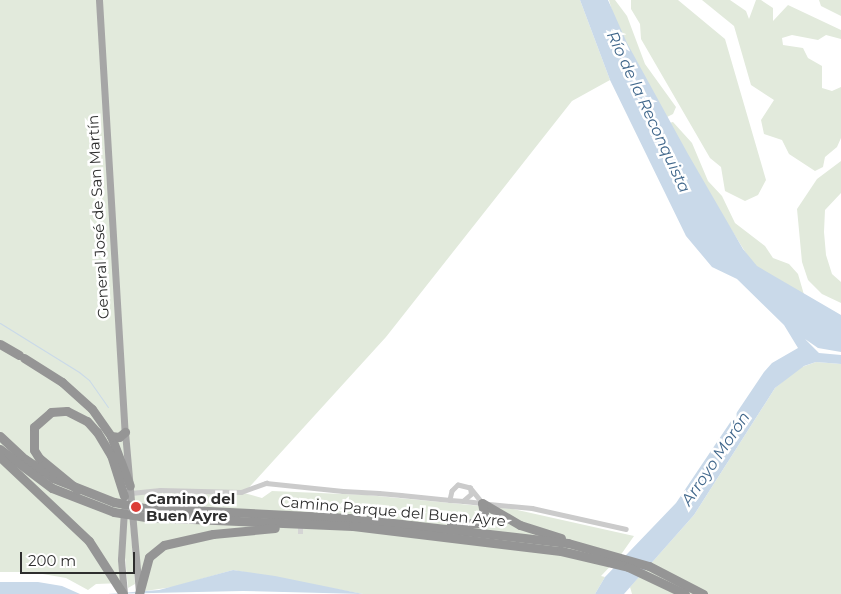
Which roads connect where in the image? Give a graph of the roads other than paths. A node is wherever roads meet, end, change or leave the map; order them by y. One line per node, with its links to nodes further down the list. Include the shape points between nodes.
1 (100, 0): 3 (main road, General José de San Martín)
2 (0, 344): 5 (highway, via 50,373 83,400)
3 (125, 432): 5 (highway, via 120,437); 8 (main road, General José de San Martín); 11 (main road, General José de San Martín)
4 (0, 436): 10 (highway, Camino Parque del Buen Ayre, via 38,468)
5 (111, 436): 8 (highway)
6 (0, 449): 15 (highway, Camino Parque del Buen Ayre, via 52,488)
7 (0, 457): 24 (highway, via 90,541)
8 (123, 464): 11 (highway)
9 (470, 488): 12 (street, via 458,485); 13 (street, via 471,494); 14 (street)
10 (78, 490): 11 (highway, via 39,458 34,450 34,427 51,412 67,411 92,426 111,455); 15 (highway, Camino Parque del Buen Ayre)
11 (128, 492): 12 (street, via 241,492 266,483); 23 (main road, General José de San Martín); 24 (main road, General José de San Martín)
12 (450, 500): 13 (street)
13 (463, 501): 14 (street)
14 (482, 503): 17 (highway, via 484,514 475,524); 18 (street, via 540,509); 20 (highway, via 520,525)
15 (114, 507): 16 (highway, Camino Parque del Buen Ayre, bridge)
16 (146, 512): 17 (highway, Camino Parque del Buen Ayre); 19 (highway, Camino Parque del Buen Ayre)
17 (414, 525): 20 (highway, Camino Parque del Buen Ayre)
18 (626, 529)
19 (403, 532): 21 (highway, Camino Parque del Buen Ayre); 23 (highway, via 238,530 164,545 149,557)
20 (592, 548): 21 (highway, Camino Parque del Buen Ayre)
21 (617, 560): 22 (highway, Camino Parque del Buen Ayre)
22 (646, 569): 27 (highway, Camino Parque del Buen Ayre); 28 (highway, Camino Parque del Buen Ayre)
23 (140, 583): 26 (highway)
24 (121, 584): 25 (highway)
25 (124, 594)
26 (139, 594)
27 (685, 594)
28 (703, 594)

